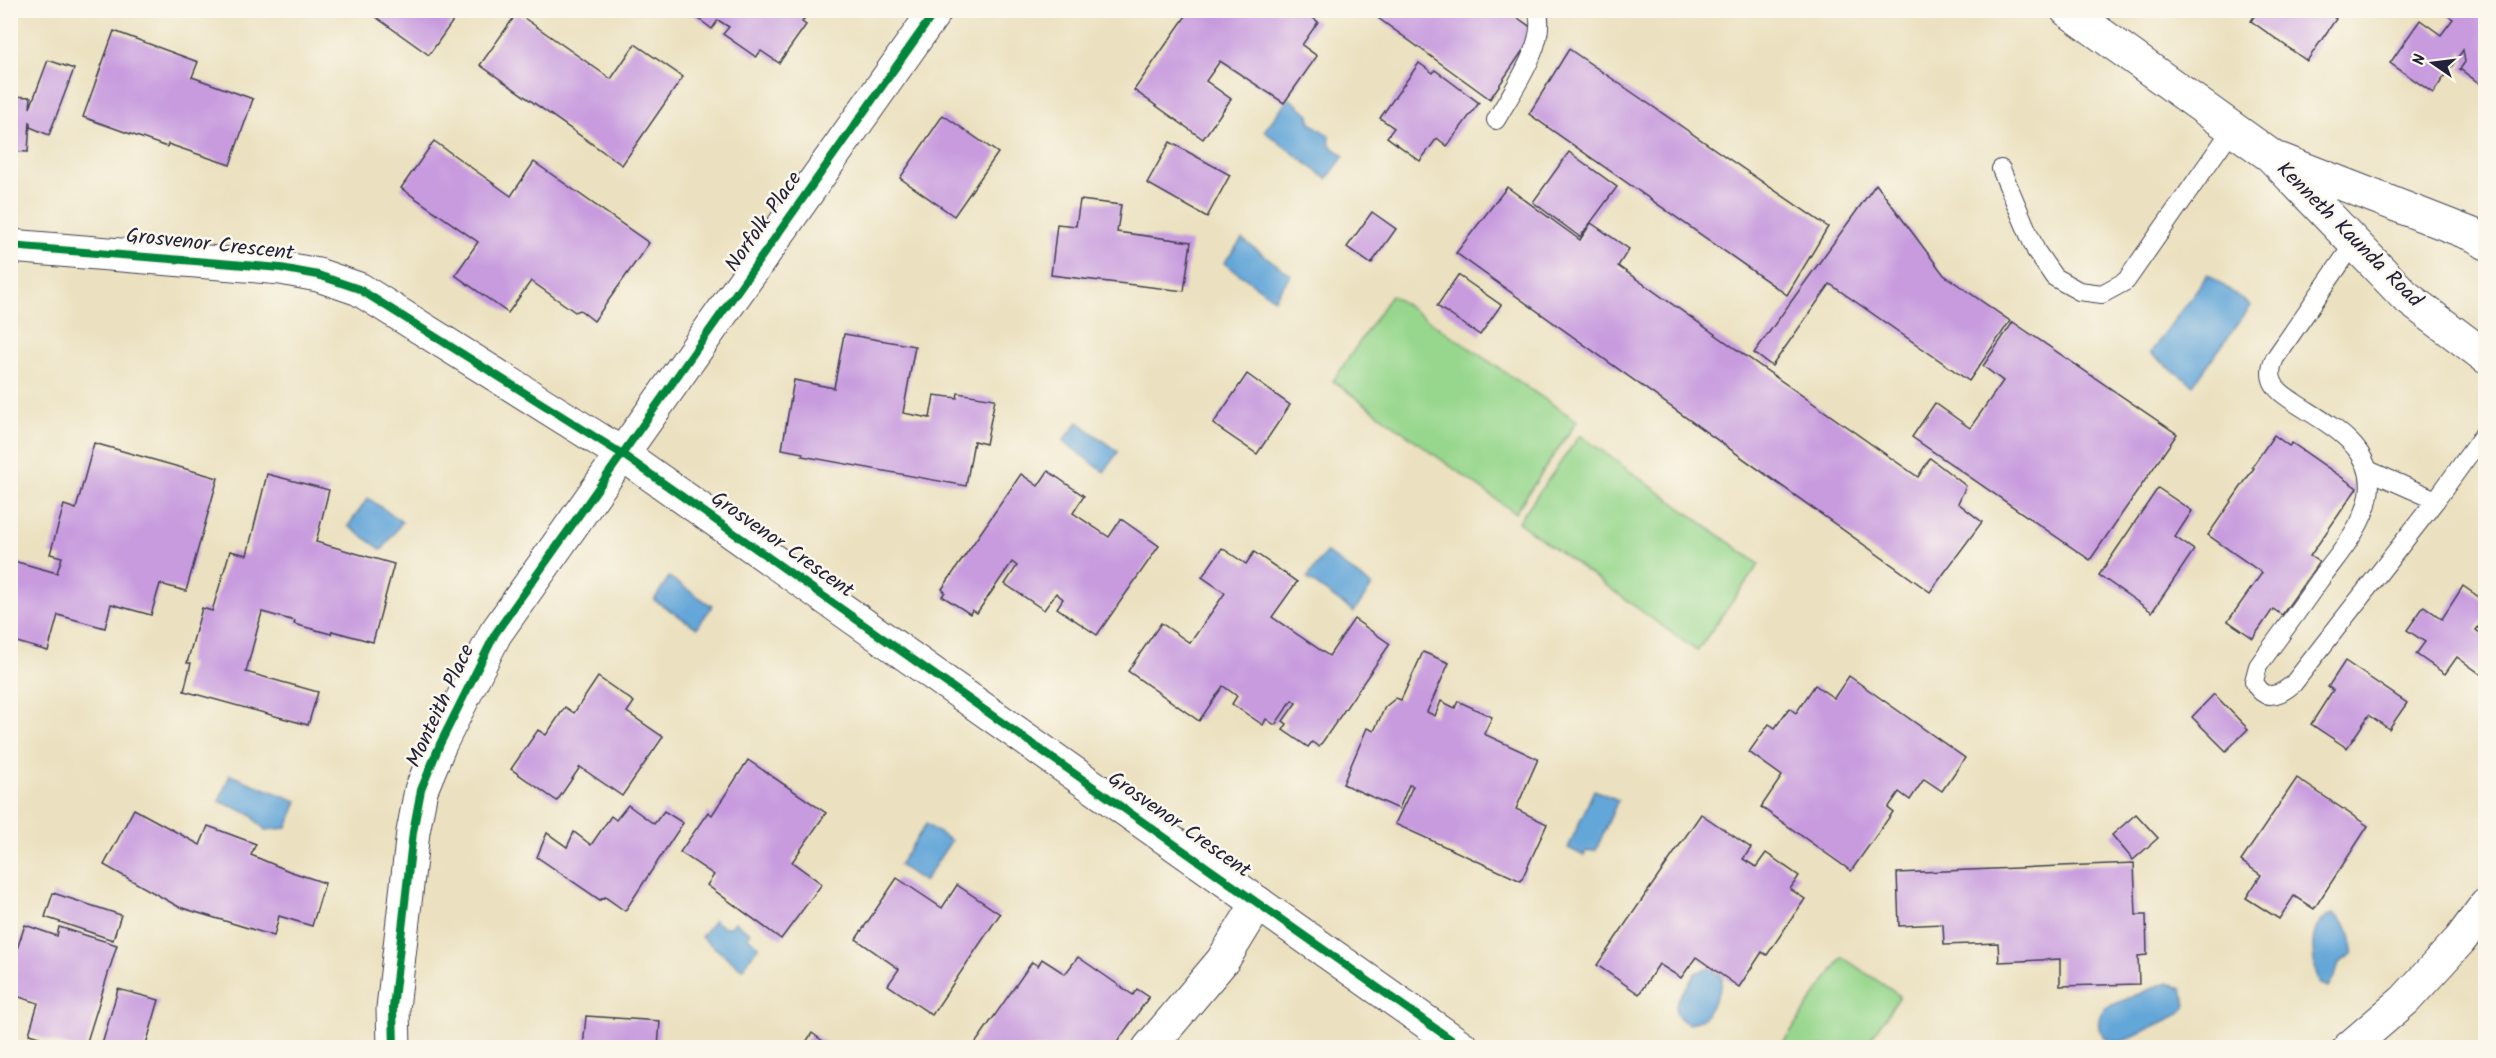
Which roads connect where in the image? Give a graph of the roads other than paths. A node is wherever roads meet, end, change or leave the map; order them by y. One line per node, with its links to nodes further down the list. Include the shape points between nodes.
1 (936, 10): 13 (street, Norfolk Place)
2 (1537, 10): 4 (lane, via 1540,18 1535,48)
3 (2067, 10): 5 (street, Kenneth Kaunda Road)
4 (1496, 120)
5 (2233, 128): 6 (street, Kenneth Kaunda Road); 7 (lane, via 2126,281 2102,294 2079,291 2054,277 2036,250)
6 (2271, 156): 8 (street, Kenneth Kaunda Road); 9 (street, Kenneth Kaunda Road)
7 (2001, 169)
8 (2355, 242): 11 (street, Kenneth Kaunda Road, via 2405,296); 14 (lane, via 2275,358 2271,376 2279,391 2346,437 2357,448)
9 (2486, 243)
10 (10, 246): 13 (street, Grosvenor Crescent, via 281,268 318,275 359,289)
11 (2486, 357)
12 (2486, 431): 15 (lane)
13 (622, 454): 16 (street, Grosvenor Crescent); 18 (street, Monteith Place, via 495,634 421,790 393,1008)
14 (2368, 470): 15 (lane); 15 (lane, via 2367,506 2349,539 2258,666 2254,681 2263,693 2282,694 2293,684)
15 (2436, 500)
16 (1258, 903): 19 (street, via 1223,960); 20 (street, Grosvenor Crescent)
17 (2486, 905): 21 (street, via 2405,1000)
18 (394, 1047)
19 (1149, 1047)
20 (1463, 1047)
21 (2349, 1047)

